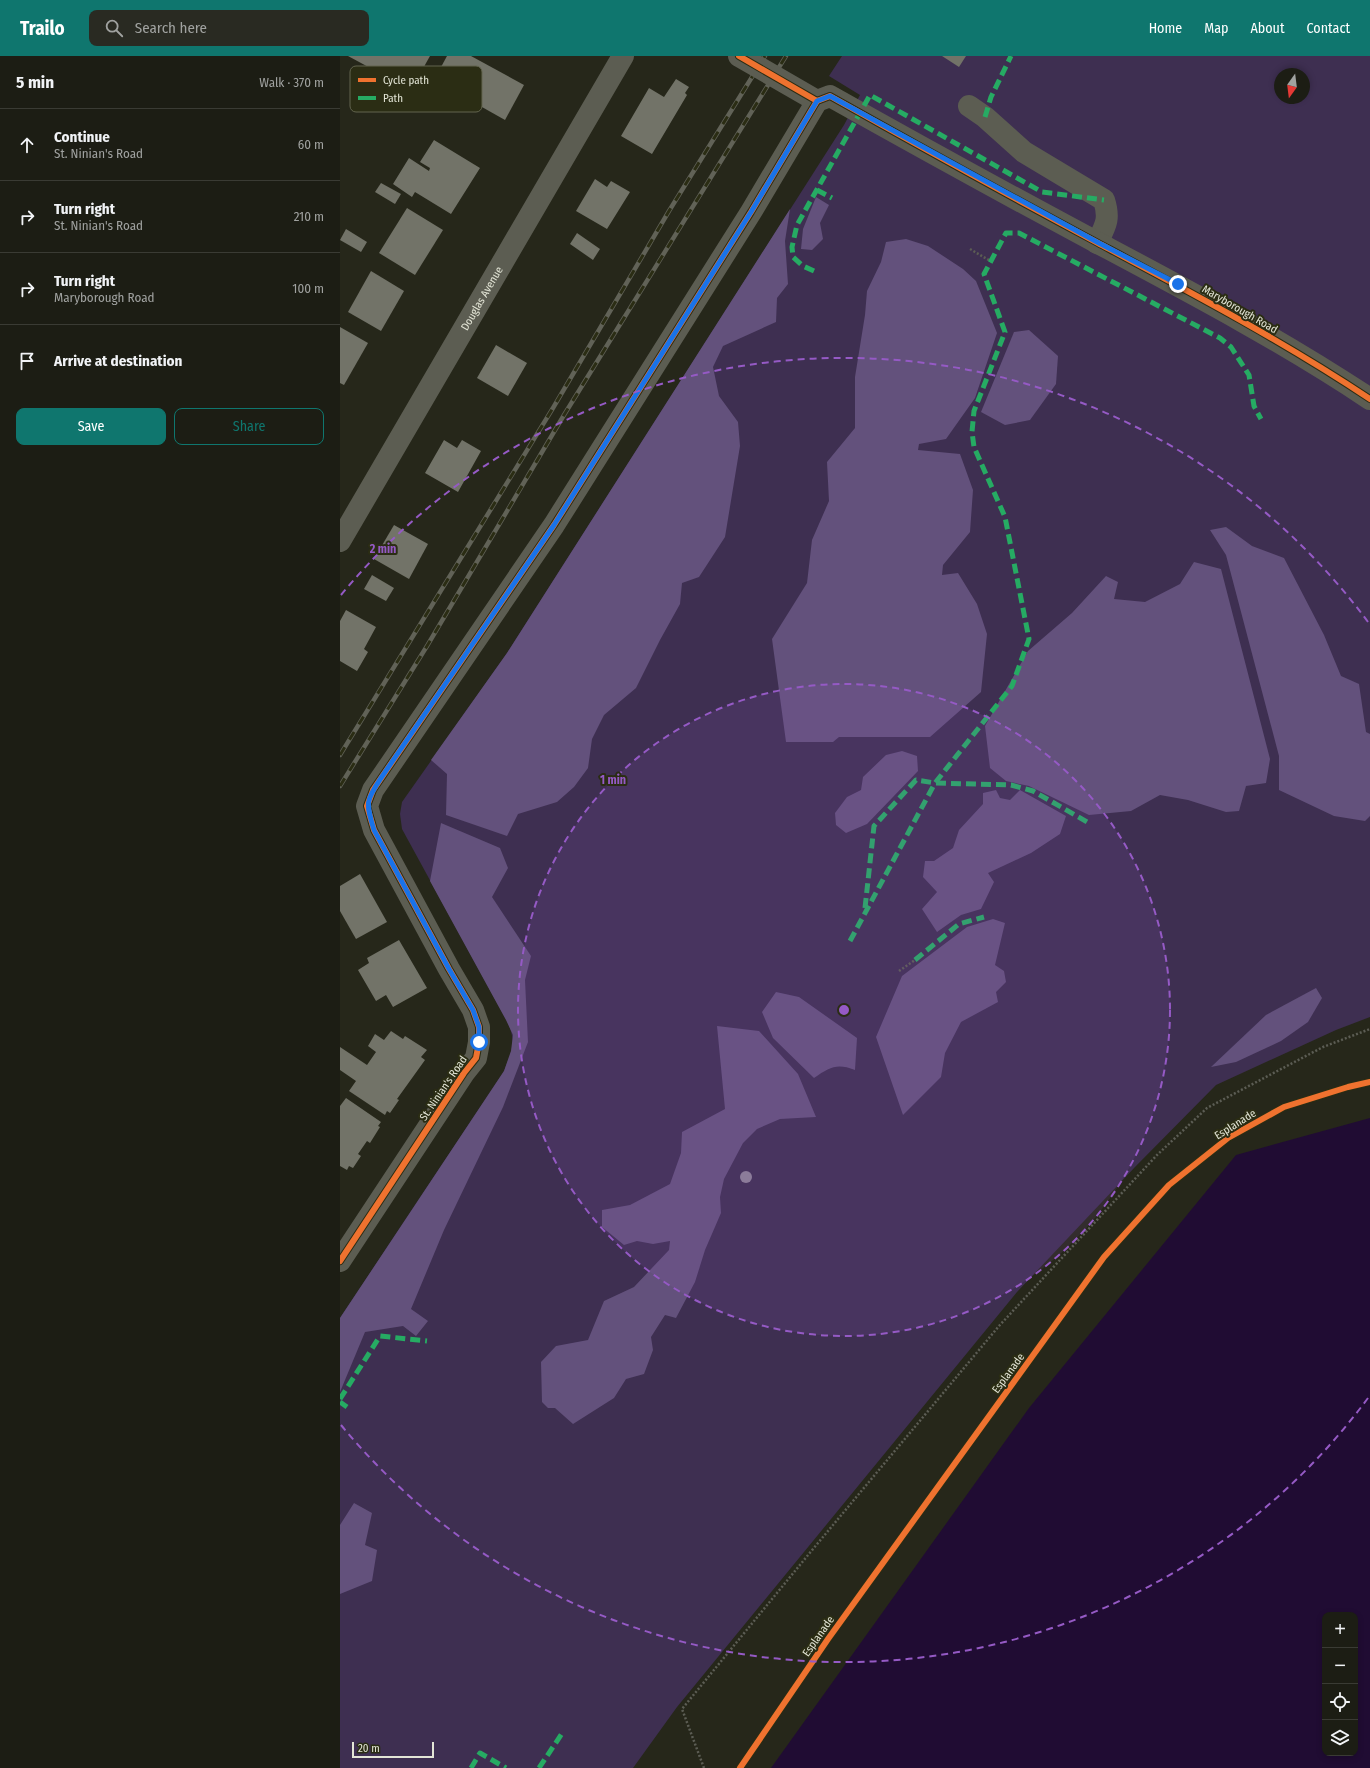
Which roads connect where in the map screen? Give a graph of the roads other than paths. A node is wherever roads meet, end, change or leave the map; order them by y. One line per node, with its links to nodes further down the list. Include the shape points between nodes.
1 (623, 56): 7 (street, Douglas Avenue)
2 (738, 56): 3 (street, bridge)
3 (817, 101): 5 (street, Maryborough Road, via 830,96); 8 (street, St. Ninian's Road, via 751,212 554,525 373,790 367,806 374,830 473,1010 479,1027 479,1042 476,1058)
4 (969, 106): 5 (street, via 1024,152 1104,200 1108,212 1105,227)
5 (1097, 242): 6 (street, Maryborough Road, via 1178,284 1330,372)
6 (1370, 399)
7 (340, 541)
8 (340, 1261)

